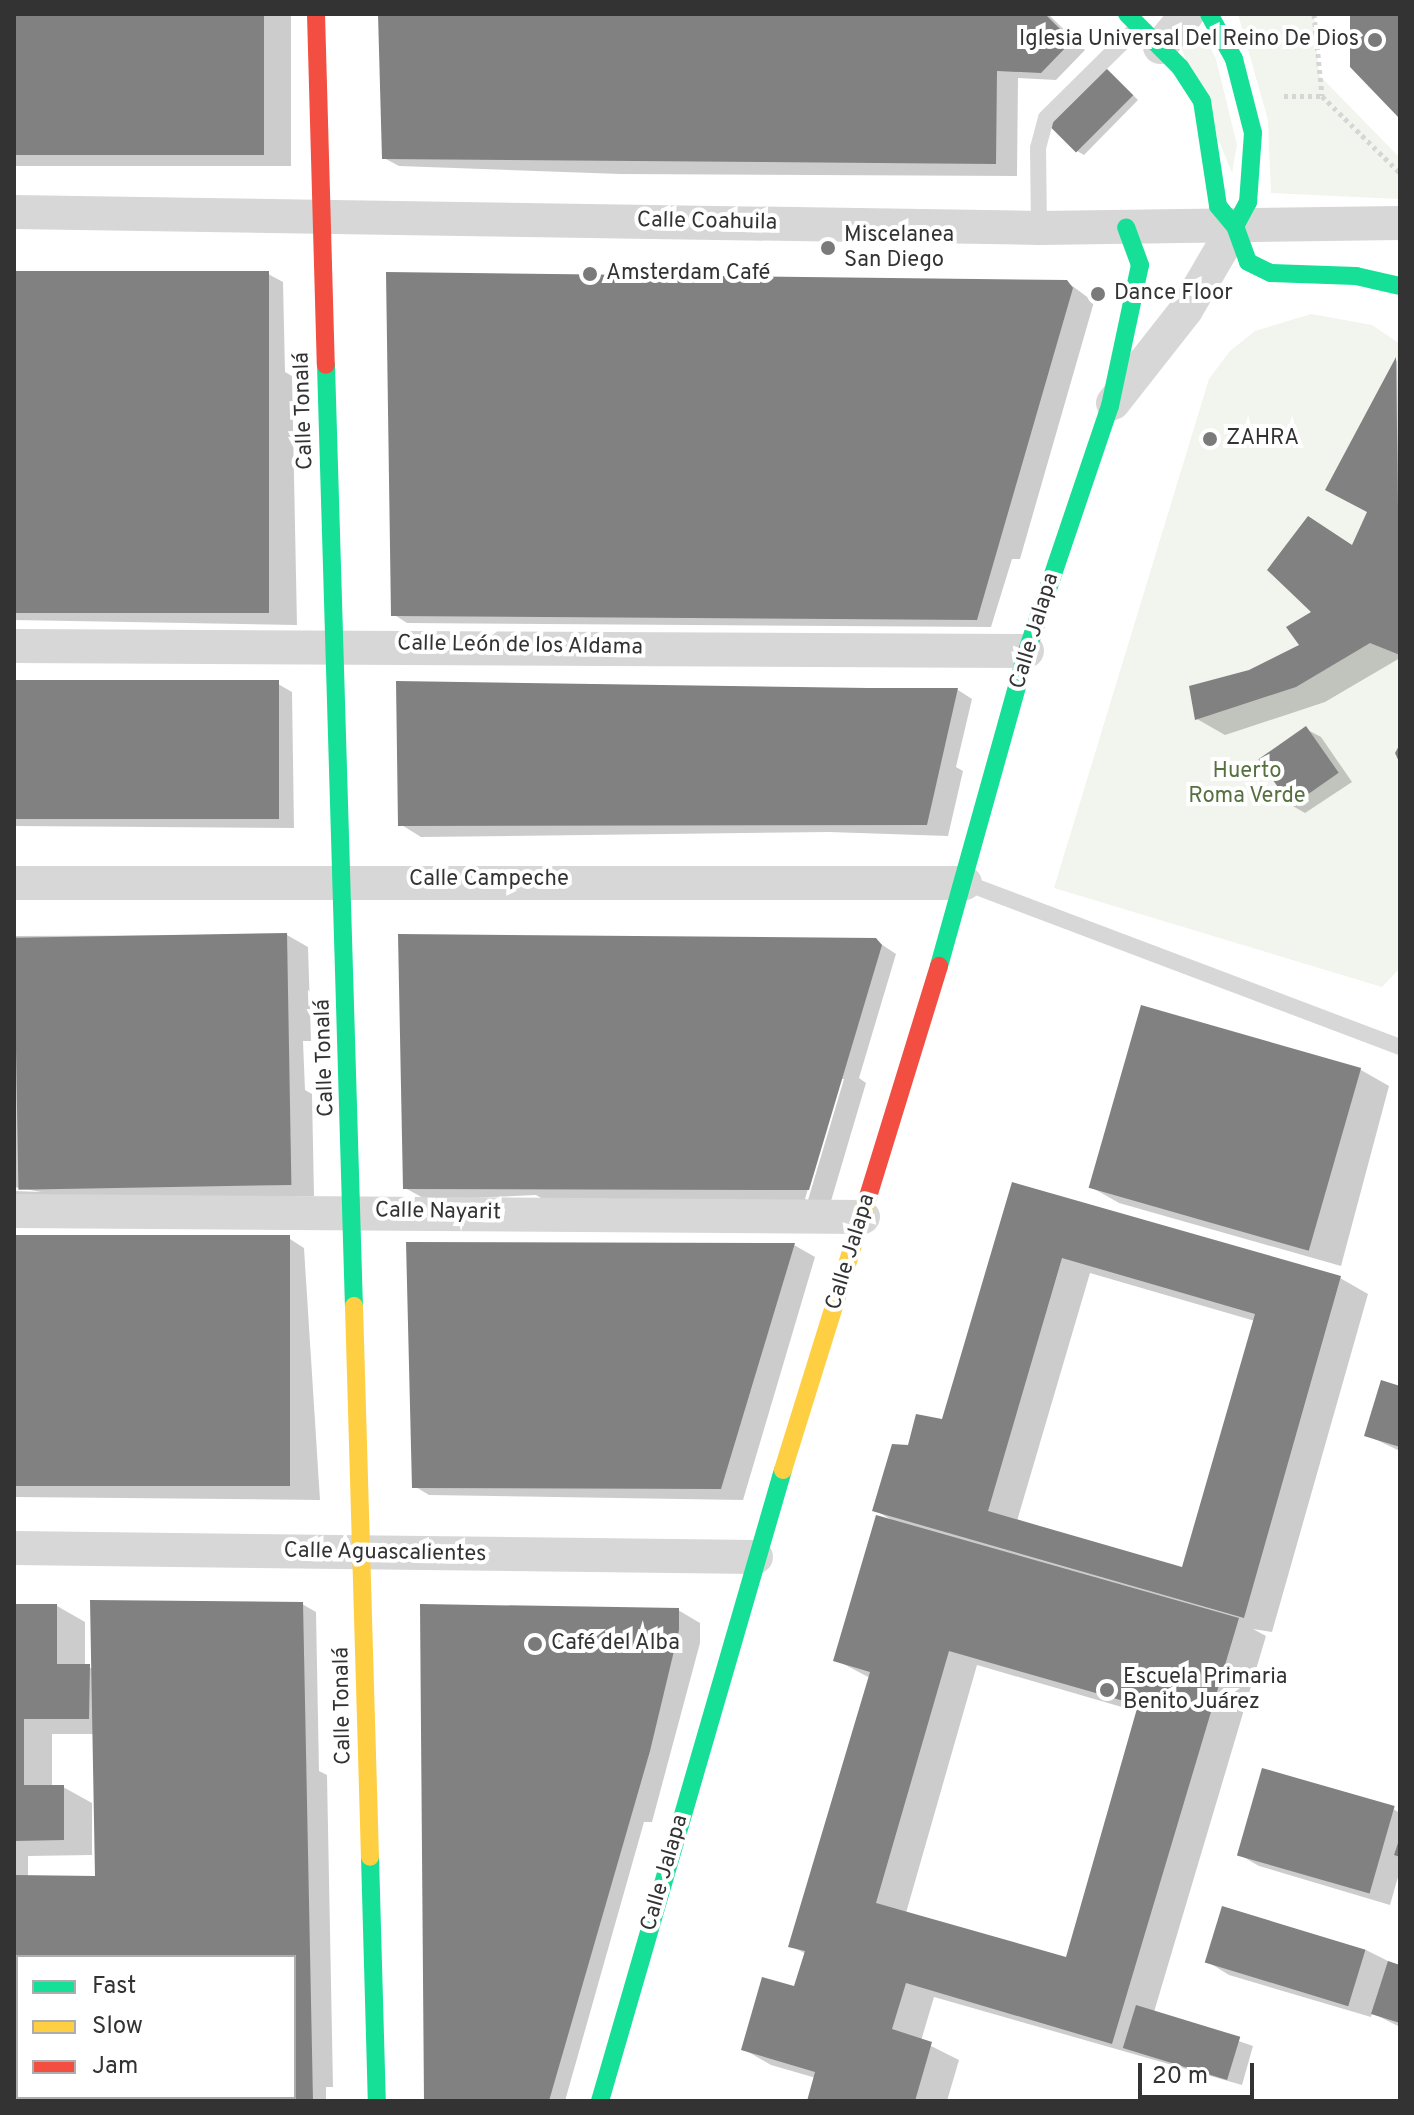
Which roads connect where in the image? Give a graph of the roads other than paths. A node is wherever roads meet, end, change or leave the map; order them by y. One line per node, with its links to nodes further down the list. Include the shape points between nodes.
1 (316, 14): 6 (street, Calle Tonalá)
2 (1187, 14): 4 (street)
3 (1209, 14): 8 (street, via 1234,59 1253,133 1248,202)
4 (1142, 29): 8 (street, via 1202,101 1218,206); 10 (lane, via 1046,118 1038,148)
5 (14, 212): 6 (street, Calle Coahuila)
6 (320, 215): 10 (street, Calle Coahuila); 13 (street, Calle Tonalá)
7 (1400, 223): 8 (street, Calle Coahuila)
8 (1235, 226): 9 (street, Calle Coahuila); 11 (street, via 1248,262 1271,273 1356,276); 12 (street, Calle Jalapa, via 1186,310)
9 (1126, 227): 10 (street, Calle Coahuila); 12 (street, Calle Jalapa, via 1140,265)
10 (1039, 228)
11 (1400, 286)
12 (1110, 406): 15 (street, Calle Jalapa)
13 (336, 644): 14 (street, Calle León de los Aldama); 15 (street, Calle León de los Aldama); 16 (street, Calle Tonalá)
14 (14, 646)
15 (1027, 651): 18 (street, Calle Jalapa)
16 (342, 880): 17 (street, Calle Campeche); 18 (street, Calle Campeche); 21 (street, Calle Tonalá)
17 (14, 883)
18 (965, 883): 19 (lane); 22 (street, Calle Jalapa)
19 (1400, 1047)
20 (14, 1211): 21 (street, Calle Nayarit)
21 (355, 1211): 22 (street, Calle Nayarit); 24 (street, Calle Tonalá)
22 (863, 1217): 25 (street, Calle Jalapa)
23 (14, 1548): 24 (street, Calle Aguascalientes)
24 (363, 1553): 25 (street, Calle Aguascalientes); 26 (street, Calle Tonalá)
25 (756, 1557): 27 (street, Calle Jalapa)
26 (377, 2101)
27 (600, 2101)

